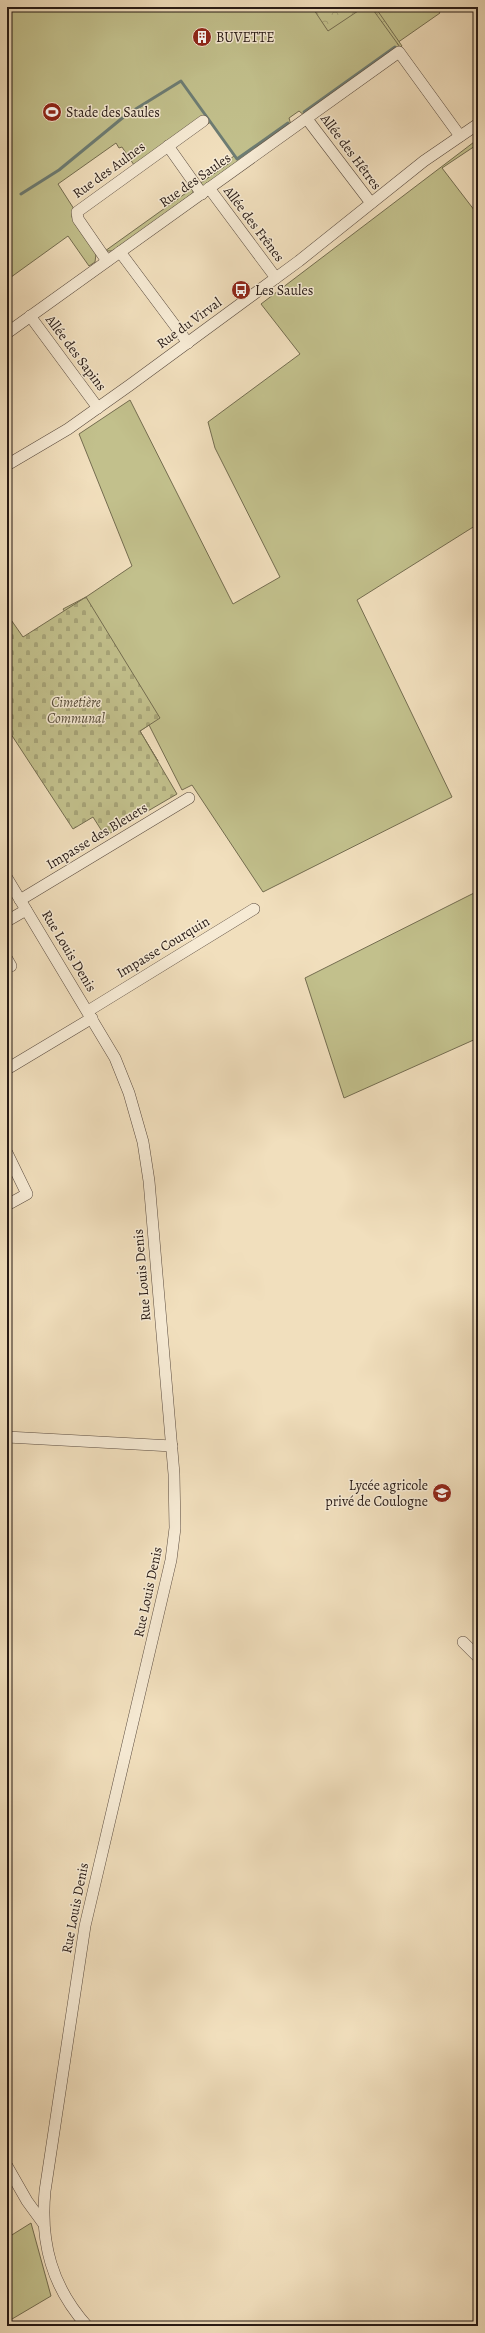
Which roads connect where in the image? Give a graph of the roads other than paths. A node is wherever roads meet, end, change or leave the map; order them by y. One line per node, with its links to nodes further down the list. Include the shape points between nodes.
1 (307, 119): 4 (street, Rue des Saules, via 399,52); 6 (street, Rue des Saules); 7 (street, Allée des Hêtres)
2 (203, 121): 5 (street, Rue des Aulnes)
3 (478, 124): 4 (street, Rue du Virval)
4 (460, 136): 7 (street, Rue du Virval)
5 (168, 146): 6 (street, Rue des Aulnes); 9 (street, Rue des Aulnes, via 76,213)
6 (205, 191): 8 (street, Rue des Saules); 10 (street, Allée des Frênes)
7 (371, 203): 10 (street, Rue du Virval)
8 (120, 252): 9 (street, Rue des Saules); 13 (street)
9 (107, 261): 11 (street, Rue des Saules)
10 (276, 278): 13 (street, Rue du Virval)
11 (30, 316): 12 (street, Rue des Saules); 14 (street, Allée des Sapins)
12 (7, 333)
13 (188, 343): 14 (street, Rue du Virval)
14 (98, 408): 15 (street, Rue du Virval)
15 (7, 465)
16 (189, 798): 18 (street, Impasse des Bleuets)
17 (7, 878): 18 (street, Rue Louis Denis)
18 (20, 900): 20 (street, Rue Louis Denis)
19 (254, 909): 24 (street, Impasse Courquin)
20 (26, 910): 21 (street); 24 (street, Rue Louis Denis)
21 (7, 921)
22 (7, 959): 23 (street, via 11,966)
23 (7, 968)
24 (90, 1015): 25 (street, Impasse Courquin); 29 (street, Rue Louis Denis, via 125,1081 146,1154)
25 (7, 1069)
26 (7, 1153): 27 (street, via 27,1194)
27 (7, 1205)
28 (7, 1437): 29 (street)
29 (172, 1446): 33 (street, Rue Louis Denis, via 175,1514 171,1560 85,1926 46,2182)
30 (463, 1642): 31 (street)
31 (478, 1656)
32 (7, 2166): 33 (street)
33 (43, 2223): 34 (street, Rue Louis Denis, via 46,2250 53,2273 66,2299)
34 (87, 2326)

